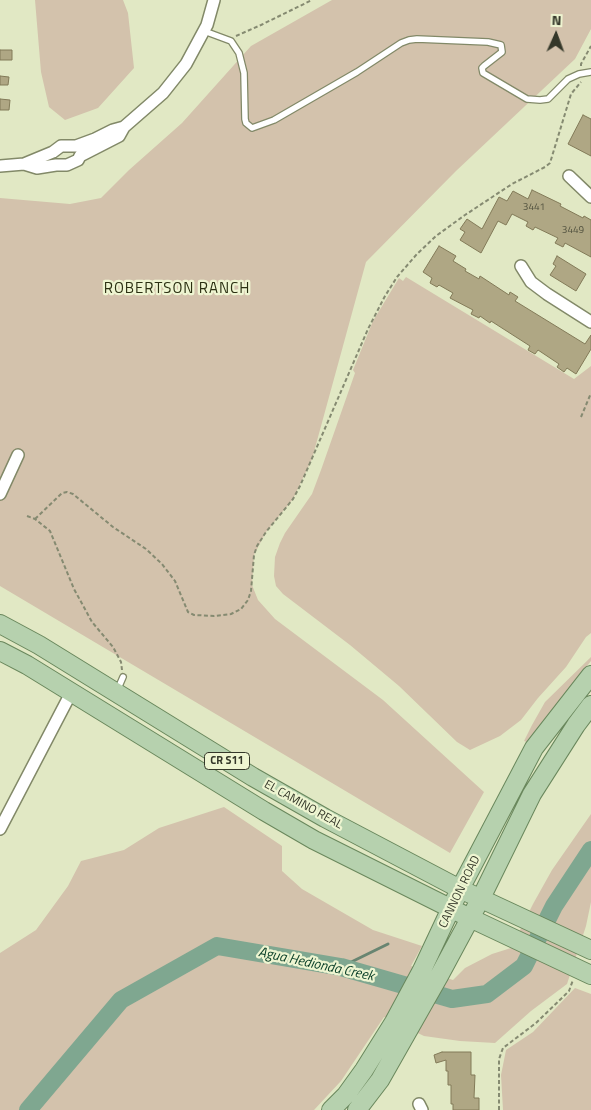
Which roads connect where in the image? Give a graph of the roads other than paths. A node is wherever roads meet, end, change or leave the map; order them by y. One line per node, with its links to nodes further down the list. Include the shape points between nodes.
1 (214, 0): 2 (street)
2 (204, 31): 3 (lane, via 231,41 239,52 244,68 245,119 252,128 283,115 409,40 501,45 500,55 484,66 482,73 527,99 548,99 568,79); 4 (street, via 186,64 163,93 124,127 95,139)
3 (591, 72)
4 (78, 151): 5 (street, via 61,146); 5 (street, via 78,160 67,165 37,168)
5 (24, 164): 6 (street)
6 (0, 166)
7 (569, 176): 8 (street)
8 (591, 197)
9 (521, 266): 10 (street, via 531,282)
10 (591, 322)
11 (18, 455): 12 (street)
12 (0, 494)
13 (0, 624): 19 (main road, EL CAMINO REAL / CR S11, via 119,685 277,790)
14 (0, 651): 16 (main road, EL CAMINO REAL / CR S11)
15 (591, 675): 19 (main road, CANNON ROAD, via 534,748)
16 (71, 693): 18 (street); 21 (main road, EL CAMINO REAL / CR S11, via 277,819)
17 (591, 705): 20 (main road, CANNON ROAD, via 532,794)
18 (0, 829)
19 (460, 889): 20 (main road, EL CAMINO REAL / CR S11); 21 (main road, CANNON ROAD)
20 (480, 898): 22 (main road, CANNON ROAD); 23 (main road, EL CAMINO REAL / CR S11)
21 (451, 909): 22 (main road, EL CAMINO REAL / CR S11); 25 (main road, CANNON ROAD, via 422,970)
22 (470, 918): 24 (main road, EL CAMINO REAL / CR S11); 25 (main road, CANNON ROAD, via 439,976)
23 (591, 950)
24 (585, 972)
25 (401, 1026): 26 (main road, CANNON ROAD); 27 (main road, CANNON ROAD, via 380,1080)
26 (332, 1110)
27 (357, 1110)

